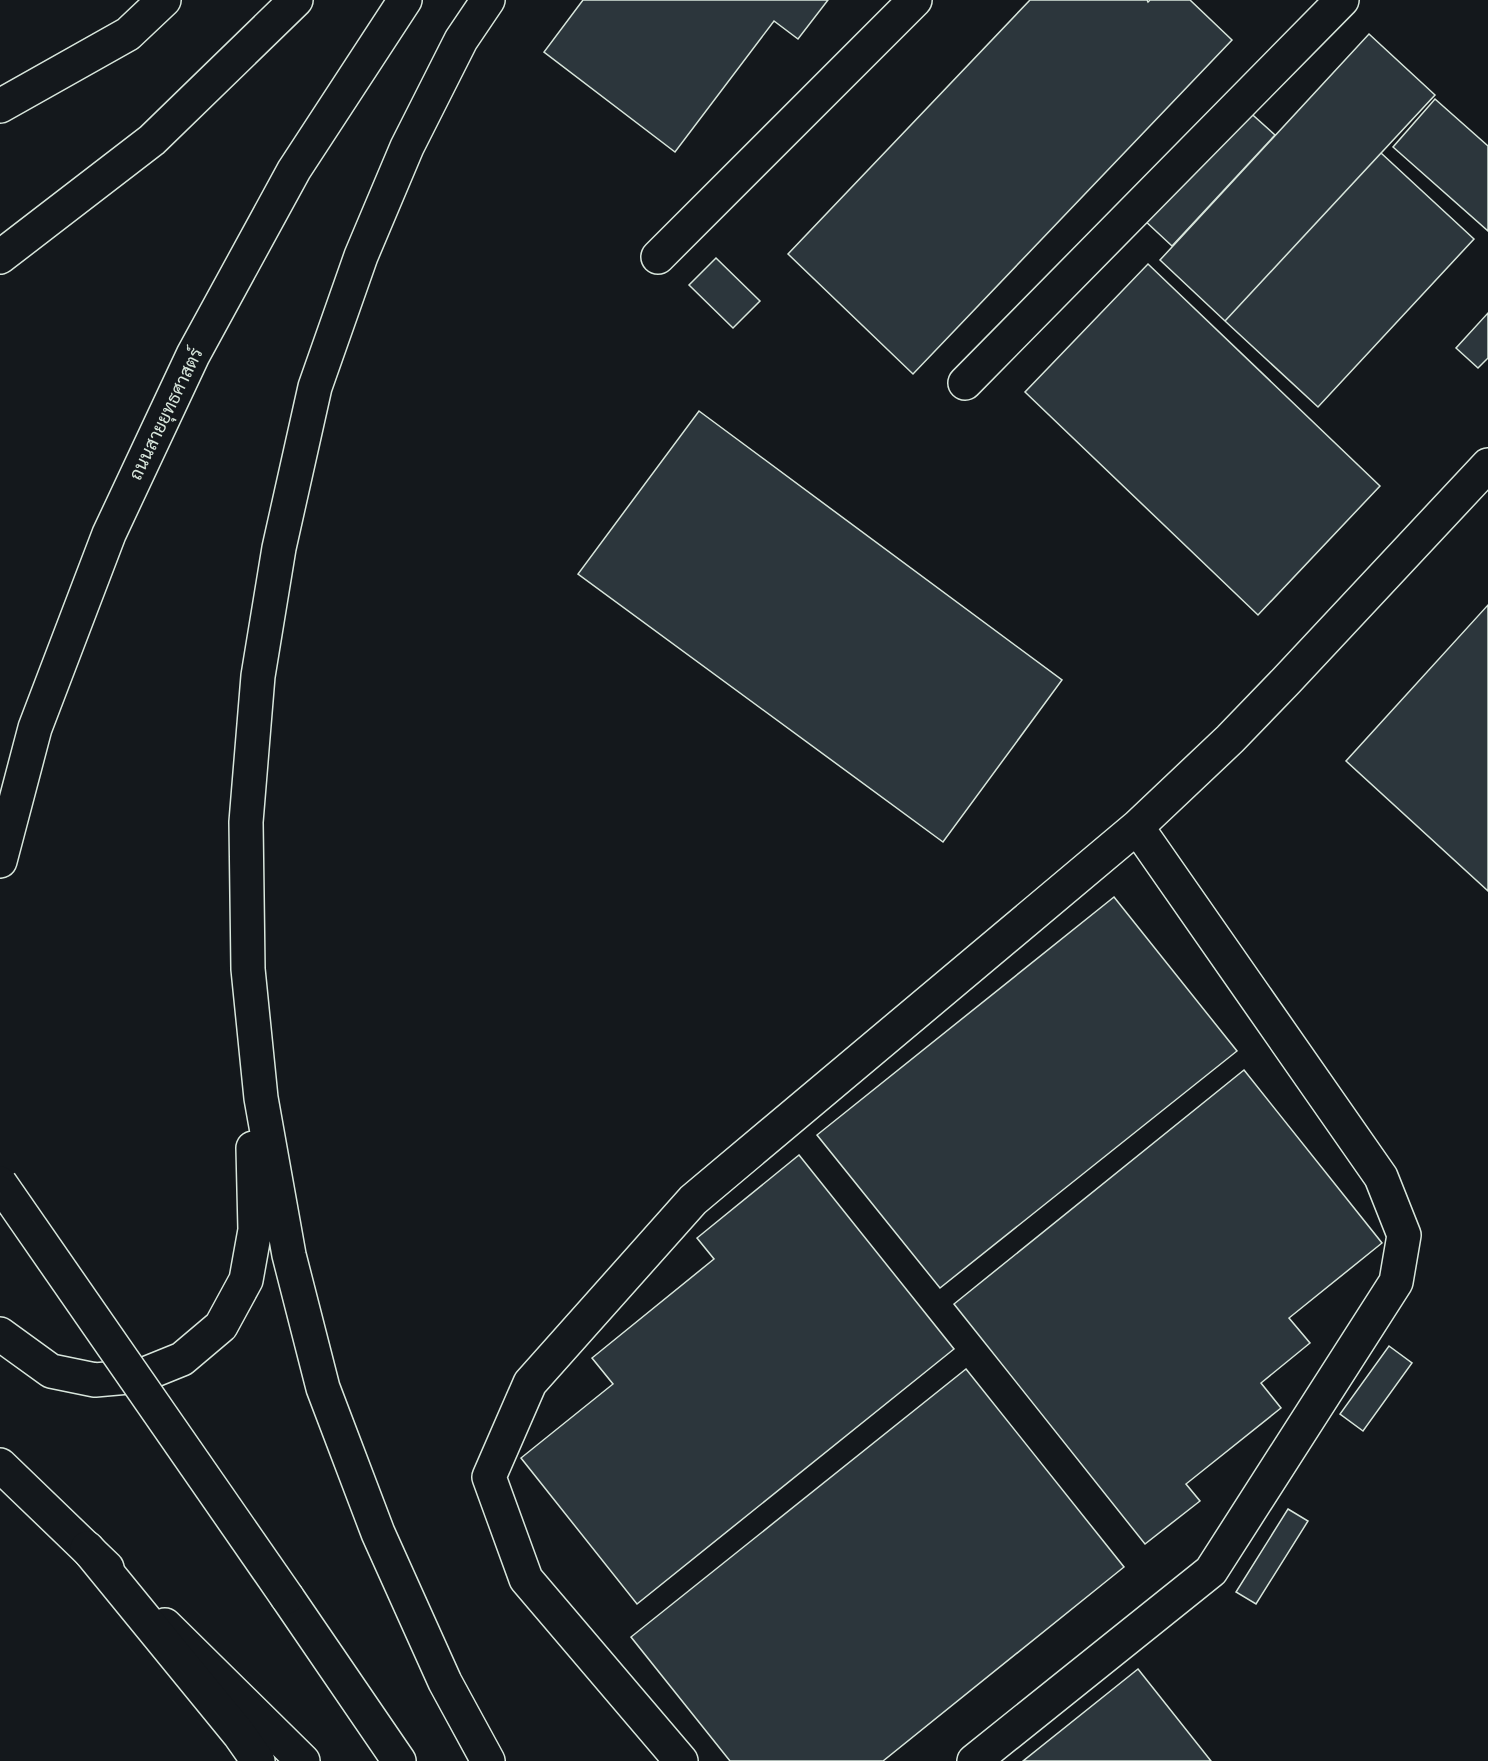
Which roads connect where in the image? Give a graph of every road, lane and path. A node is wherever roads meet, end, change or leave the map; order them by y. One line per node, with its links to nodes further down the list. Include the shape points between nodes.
1 (164, 0): 7 (main road, via 128,34)
2 (296, 0): 8 (main road, via 152,140)
3 (405, 0): 13 (main road, ถนนสายยุทธศาสตร์, via 294,170 173,397 109,534 35,728)
4 (488, 0): 14 (main road, via 461,40 407,147 361,256 315,387 279,548 258,676 246,822)
5 (915, 0): 9 (main road)
6 (1342, 0): 10 (main road)
7 (0, 106)
8 (0, 257)
9 (658, 257)
10 (965, 383)
11 (1488, 465): 12 (main road, via 1230,739)
12 (1137, 827): 23 (main road, via 693,1200 530,1383 489,1477 526,1579); 24 (main road, via 1380,1177 1404,1234 1396,1282 1211,1571)
13 (0, 861)
14 (248, 969): 16 (main road, via 255,1230 246,1280 221,1326 182,1359 140,1376 95,1380 51,1371); 22 (main road, via 261,1098 289,1256 323,1388 378,1533 445,1682)
15 (0, 1184): 21 (main road, bridge)
16 (0, 1334)
17 (0, 1466): 18 (main road)
18 (87, 1548): 19 (main road); 20 (main road)
19 (258, 1761)
20 (303, 1761)
21 (399, 1761)
22 (488, 1761)
23 (681, 1761)
24 (974, 1761)

